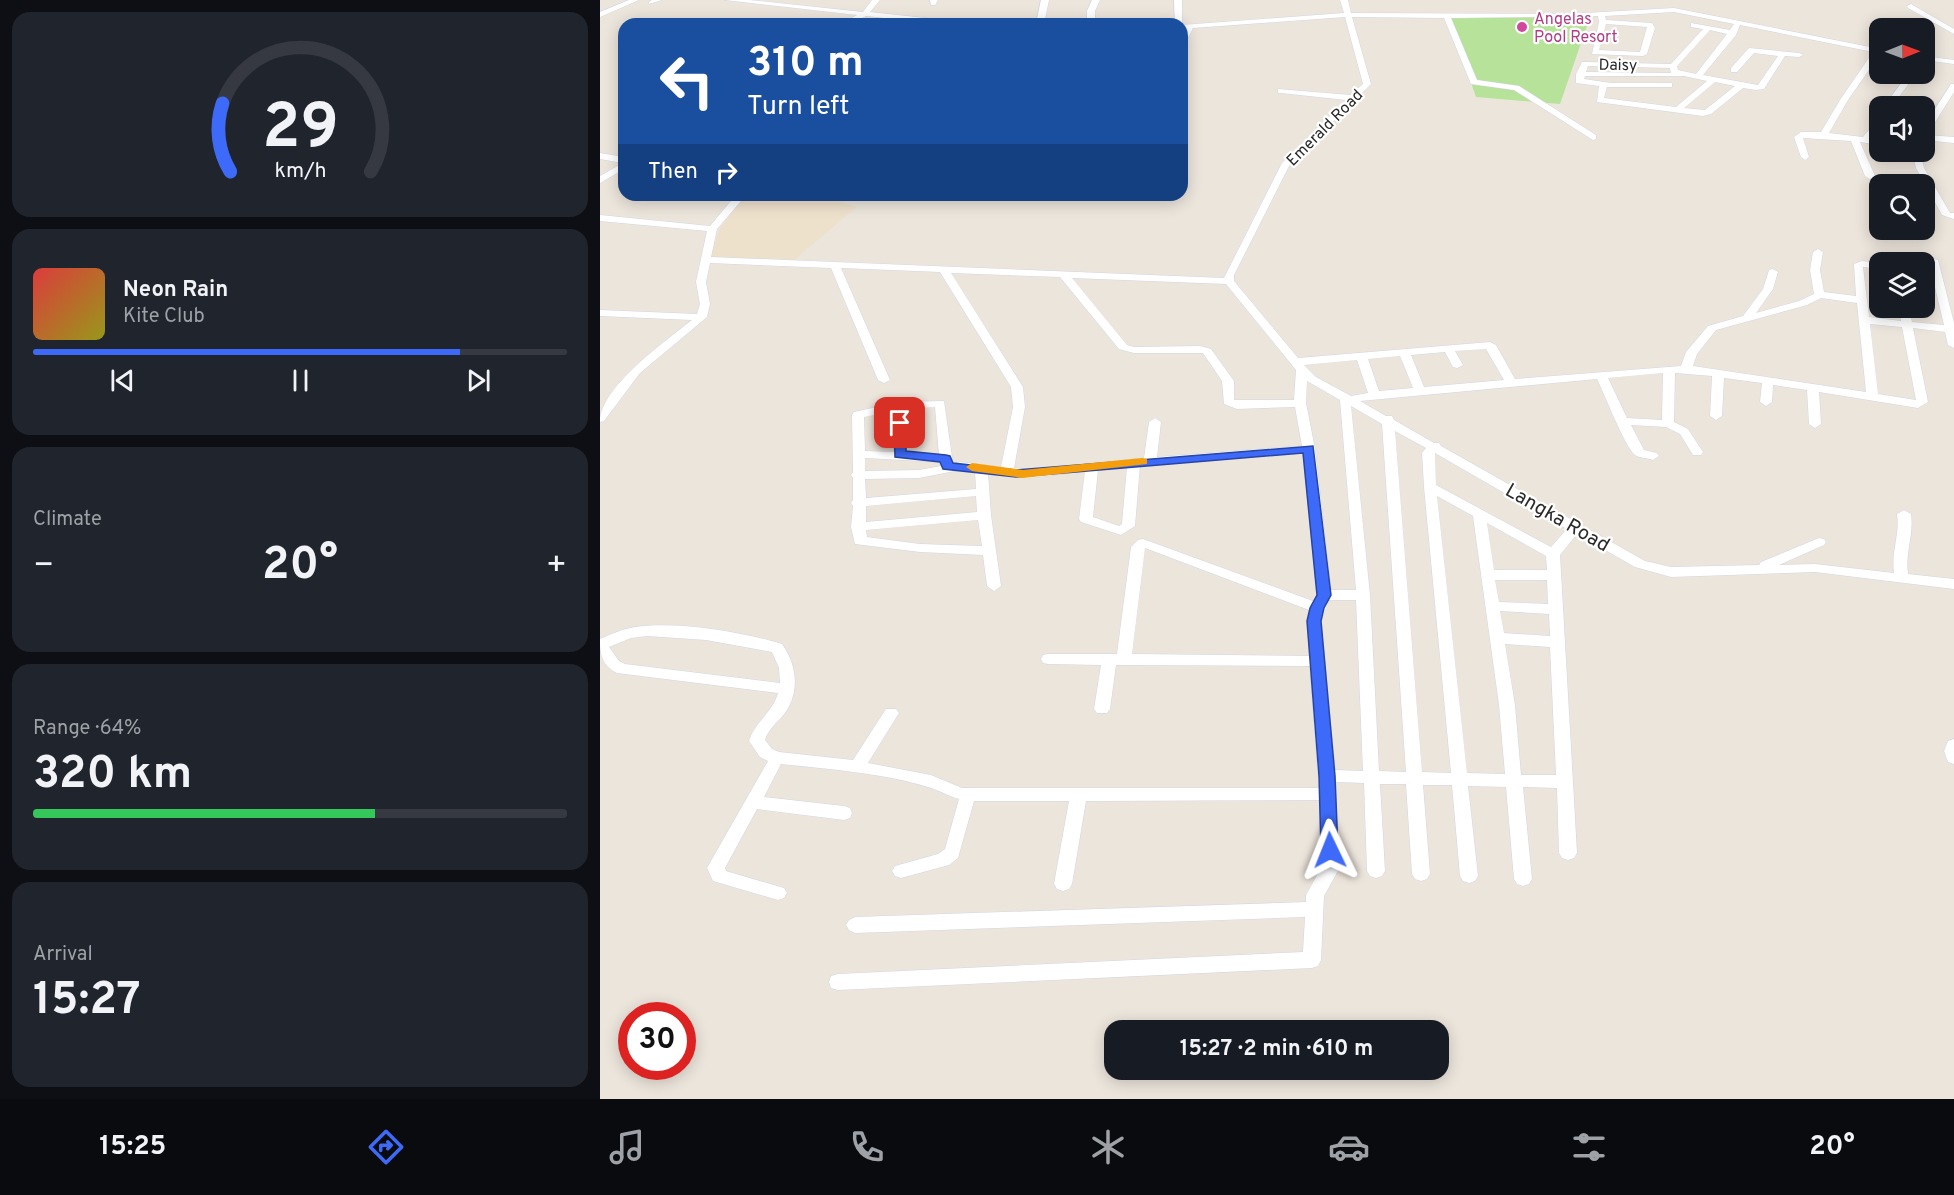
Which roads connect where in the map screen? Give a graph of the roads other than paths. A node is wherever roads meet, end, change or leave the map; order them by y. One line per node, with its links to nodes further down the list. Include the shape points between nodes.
1 (635, 0): 12 (street)
2 (729, 0): 11 (street)
3 (876, 0): 11 (street)
4 (1045, 0): 17 (street)
5 (1096, 0): 18 (street)
6 (1178, 0): 19 (street)
7 (1344, 0): 13 (street, Emerald Road)
8 (1674, 0): 10 (street)
9 (1911, 6): 25 (street)
10 (1674, 10): 20 (street); 21 (street)
11 (866, 14): 15 (street); 16 (street)
12 (600, 15)
13 (1350, 15): 14 (street); 23 (street); 46 (street, Emerald Road, via 1367,82)
14 (1447, 16): 20 (street); 55 (street, via 1474,82 1516,88)
15 (858, 18)
16 (904, 18)
17 (1041, 18)
18 (1091, 18)
19 (1182, 18)
20 (1602, 18): 20 (street, via 1595,52 1643,54 1649,25)
21 (1738, 23): 26 (street); 27 (street)
22 (1694, 25): 24 (street)
23 (1188, 26)
24 (1708, 28): 26 (street); 33 (street)
25 (1954, 32)
26 (1733, 33): 37 (street)
27 (1869, 49)
28 (1783, 54): 29 (street); 34 (street, via 1752,50); 41 (street, via 1761,87)
29 (1799, 55)
30 (1935, 59): 31 (street)
31 (1954, 62)
32 (1869, 65): 54 (street)
33 (1673, 66): 35 (street, Daisy, via 1587,63); 36 (street, via 1674,72)
34 (1734, 70)
35 (1580, 74): 36 (street); 39 (street, Daisy, via 1580,82)
36 (1683, 74): 37 (street); 40 (street)
37 (1698, 76): 38 (street)
38 (1714, 79): 41 (street); 51 (street)
39 (1604, 85): 40 (street, Daisy); 48 (street, via 1600,100)
40 (1669, 85): 44 (street)
41 (1741, 86): 51 (street, via 1708,112)
42 (1954, 86): 45 (street)
43 (1281, 91): 46 (street)
44 (1660, 92)
45 (1951, 97): 49 (street)
46 (1352, 98): 81 (street, Emerald Road, via 1295,151 1280,171)
47 (1652, 99): 48 (street)
48 (1644, 106): 51 (street)
49 (1941, 107): 50 (street); 52 (street)
50 (1954, 109)
51 (1677, 110)
52 (1935, 116)
53 (1869, 134): 58 (street)
54 (1824, 135): 56 (street); 62 (street, via 1799,136)
55 (1593, 137)
56 (1854, 138): 58 (street); 66 (street)
57 (1935, 138): 59 (street)
58 (1865, 140): 60 (street)
59 (1954, 140)
60 (1869, 141)
61 (600, 156): 63 (street)
62 (1805, 157)
63 (618, 159)
64 (1918, 162): 69 (street)
65 (618, 169): 67 (street)
66 (1869, 174)
67 (600, 180)
68 (736, 201): 72 (street)
69 (1950, 215): 71 (street)
70 (600, 218): 72 (street)
71 (1954, 228)
72 (712, 229): 74 (street)
73 (1818, 252): 82 (street)
74 (706, 260): 75 (street); 85 (street, via 701,282 705,311)
75 (834, 264): 78 (street); 101 (street)
76 (1869, 266): 83 (street, via 1858,265)
77 (1935, 268): 90 (street)
78 (943, 269): 80 (street); 130 (street, via 1017,387 1019,407)
79 (1773, 272): 87 (street, via 1768,289)
80 (1064, 275): 81 (street); 110 (street, via 1123,347 1207,351 1228,381 1228,402)
81 (1229, 281): 96 (street, Langka Road)
82 (1818, 295): 83 (street); 87 (street)
83 (1862, 300): 88 (street)
84 (600, 313): 85 (street)
85 (702, 317): 113 (street, via 636,371)
86 (1905, 318): 89 (street)
87 (1746, 319): 98 (street, via 1723,323 1708,331 1702,345 1692,352)
88 (1866, 320): 89 (street); 107 (street)
89 (1906, 324): 90 (street); 107 (street, via 1922,402 1901,403)
90 (1950, 329): 91 (street)
91 (1954, 345)
92 (1449, 350): 93 (street); 95 (street); 103 (street, via 1492,346)
93 (1404, 353): 94 (street); 105 (street)
94 (1360, 356): 96 (street); 106 (street)
95 (1456, 365)
96 (1299, 366): 108 (street, Langka Road); 110 (street)
97 (1669, 369): 98 (street); 100 (street); 117 (street)
98 (1686, 369): 99 (street)
99 (1718, 373): 102 (street); 112 (street)
100 (1601, 376): 103 (street); 115 (street)
101 (884, 380)
102 (1768, 380): 104 (street); 109 (street)
103 (1512, 384): 105 (street)
104 (1813, 387): 107 (street); 118 (street)
105 (1420, 392): 106 (street)
106 (1375, 395): 108 (street)
107 (1872, 396)
108 (1349, 399): 114 (street, Langka Road); 149 (street, via 1343,405)
109 (1766, 402)
110 (1300, 403): 120 (street)
111 (900, 406): 122 (street, via 858,415); 123 (street); 127 (street, via 940,403)
112 (1716, 416)
113 (600, 418)
114 (1388, 419): 119 (street, Langka Road); 168 (street)
115 (1621, 421): 117 (street); 124 (street, via 1636,450)
116 (1155, 422): 125 (street)
117 (1668, 424): 121 (street, via 1683,432)
118 (1815, 424)
119 (1435, 446): 132 (street, via 1428,453); 139 (street, Langka Road)
120 (1309, 449): 125 (street); 150 (street)
121 (1697, 452)
122 (858, 454): 123 (street); 131 (street)
123 (900, 455): 127 (street)
124 (1653, 456)
125 (1150, 461): 126 (street)
126 (1134, 462): 128 (street); 128 (street, via 1128,525 1121,531 1086,519)
127 (946, 463): 129 (street); 131 (street, via 919,474)
128 (1092, 467): 130 (street, via 1030,474)
129 (981, 468): 130 (street); 133 (street)
130 (1007, 471)
131 (857, 475): 134 (street)
132 (1430, 488): 137 (street); 169 (street)
133 (982, 492): 134 (street); 136 (street)
134 (857, 503): 138 (street)
135 (1904, 514): 146 (street, via 1906,528 1899,557)
136 (984, 515): 138 (street); 141 (street)
137 (1479, 515): 142 (street); 144 (street)
138 (858, 527): 141 (street, via 859,539 864,543)
139 (1575, 528): 142 (street); 143 (street, Langka Road, via 1660,571)
140 (1819, 542): 143 (street)
141 (988, 551): 148 (street)
142 (1553, 554): 145 (street)
143 (1759, 567): 146 (street, Langka Road, via 1815,568)
144 (1486, 575): 145 (street); 151 (street)
145 (1553, 576): 152 (street)
146 (1902, 578): 147 (street, Langka Road)
147 (1954, 584)
148 (994, 586)
149 (1363, 595): 150 (street); 167 (street)
150 (1321, 601): 157 (street, via 1143,543 1138,547); 158 (street, via 1314,621)
151 (1492, 606): 152 (street); 153 (street)
152 (1555, 609): 154 (street)
153 (1497, 638): 154 (street); 170 (street)
154 (1557, 642): 171 (street)
155 (600, 645): 159 (street, via 614,665 622,669); 159 (street, via 643,631 769,645 777,648 785,659)
156 (1048, 658): 157 (street)
157 (1116, 659): 158 (street); 160 (street)
158 (1317, 661): 166 (street)
159 (786, 689): 163 (street, via 780,707 761,729 757,741 766,753)
160 (1102, 709)
161 (891, 713): 165 (street)
162 (1954, 746): 164 (street)
163 (777, 758): 165 (street); 175 (street)
164 (1954, 758)
165 (856, 766): 174 (street, via 931,781)
166 (1327, 776): 167 (street); 173 (street)
167 (1372, 778): 168 (street); 179 (street)
168 (1414, 779): 169 (street); 180 (street)
169 (1461, 780): 170 (street); 181 (street)
170 (1513, 780): 171 (street); 182 (street)
171 (1565, 782): 177 (street)
172 (1079, 793): 173 (street); 174 (street); 183 (street)
173 (1328, 794): 185 (street, via 1330,869 1319,886)
174 (968, 795): 178 (street, via 952,853 943,860)
175 (752, 802): 176 (street); 184 (street, via 717,863 716,872)
176 (844, 813)
177 (1569, 853)
178 (901, 871)
179 (1376, 871)
180 (1422, 874)
181 (1470, 876)
182 (1523, 879)
183 (1063, 884)
184 (778, 893)
185 (1313, 909): 186 (street); 187 (street, via 1314,956 1309,960)
186 (855, 925)
187 (838, 982)

